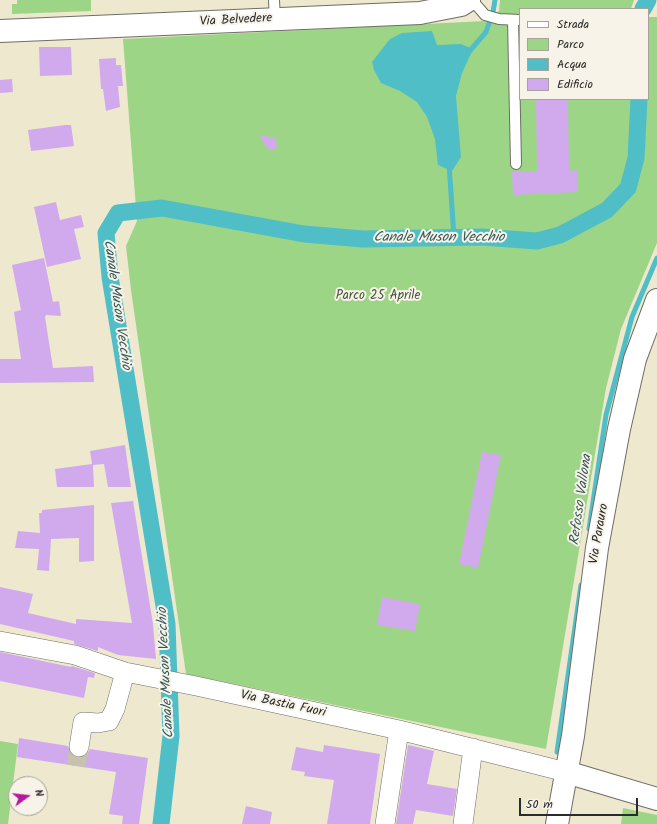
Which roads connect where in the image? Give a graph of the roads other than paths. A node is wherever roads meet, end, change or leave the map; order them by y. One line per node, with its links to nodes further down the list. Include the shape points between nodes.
1 (470, 0): 2 (main road, Via Belvedere, via 460,5 420,13); 3 (lane, via 485,15)
2 (274, 10): 4 (main road, Via Belvedere)
3 (516, 20): 5 (lane)
4 (0, 31)
5 (516, 164)
6 (657, 300): 12 (main road, Via Parauro, via 635,359 619,429 597,548)
7 (0, 641): 8 (street, Via Bastia Fuori, via 75,655)
8 (125, 672): 9 (street, Via Bastia Fuori); 10 (street, via 109,721 83,722)
9 (399, 730): 11 (street, Via Bastia Fuori); 14 (street)
10 (79, 747)
11 (473, 748): 12 (street, Via Bastia Fuori); 15 (street)
12 (566, 772): 13 (main road); 16 (main road, Via Parauro)
13 (657, 799)
14 (385, 824)
15 (463, 824)
16 (557, 824)

